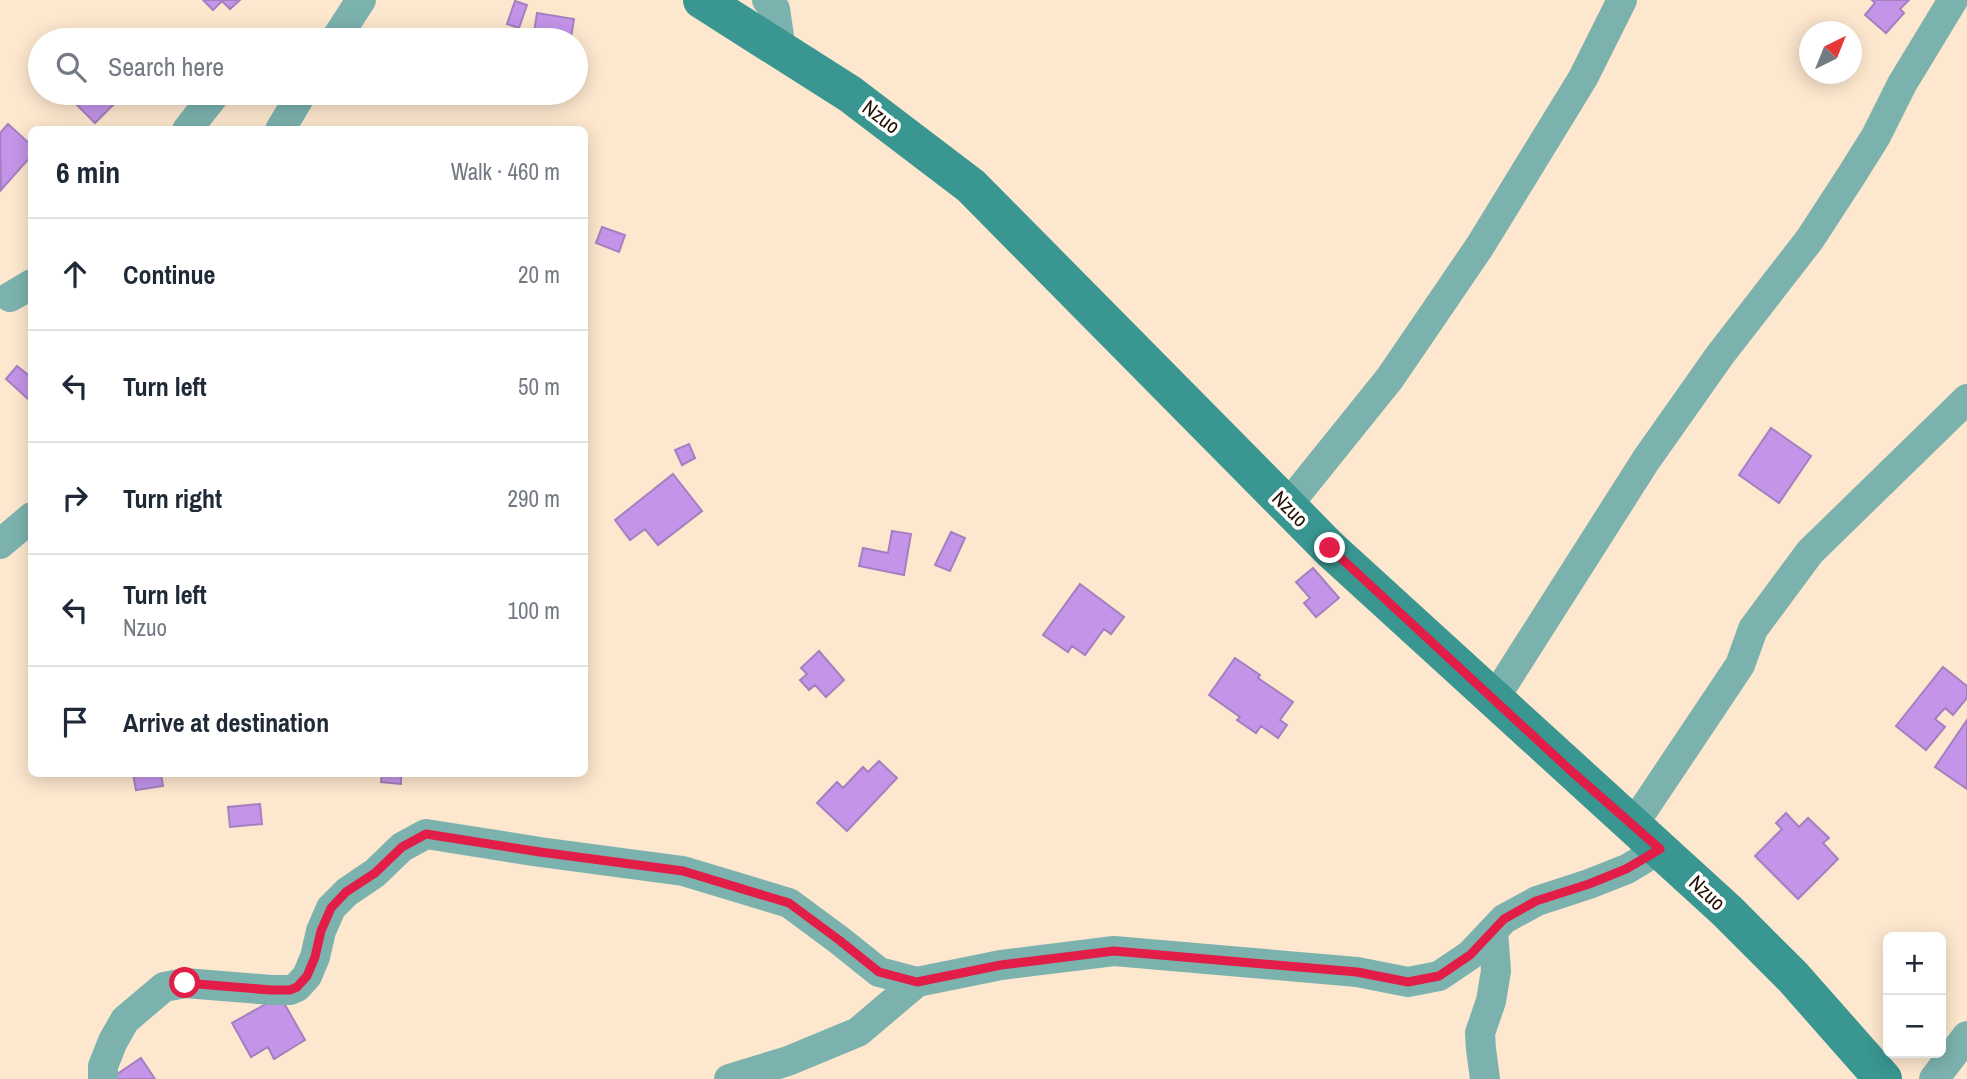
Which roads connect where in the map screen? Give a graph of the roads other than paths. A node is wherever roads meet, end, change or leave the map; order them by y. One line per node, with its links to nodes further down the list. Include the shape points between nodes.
1 (361, 0): 6 (street)
2 (702, 0): 7 (street, Nzuo)
3 (767, 0): 7 (street, via 775,9)
4 (1622, 0): 13 (street, via 1583,78 1480,246 1390,378)
5 (1953, 0): 16 (street, via 1810,239 1646,460)
6 (343, 28)
7 (781, 50): 13 (street, Nzuo, via 850,94 971,186)
8 (207, 105): 10 (street)
9 (295, 105): 11 (street)
10 (190, 126)
11 (282, 126)
12 (1967, 399): 17 (street, via 1810,552 1753,629 1740,665)
13 (1287, 506): 16 (street, Nzuo)
14 (28, 520): 15 (street)
15 (0, 544)
16 (1494, 699): 17 (street, Nzuo)
17 (1646, 837): 18 (street, via 1626,869 1536,901 1504,919); 24 (street, Nzuo, via 1793,977)
18 (1493, 931): 19 (street, via 1470,955 1439,976 1408,982 1357,972 1114,951 1001,965); 23 (street, via 1496,971 1480,1032)
19 (917, 982): 21 (street, via 879,972 789,903 723,883 683,871 426,834 402,847 331,908 307,976 297,987 271,990 185,983 164,988 125,1020 103,1066); 22 (street, via 858,1032)
20 (1967, 1036): 25 (street)
21 (103, 1079)
22 (729, 1079)
23 (1485, 1079)
24 (1883, 1079)
25 (1934, 1079)

